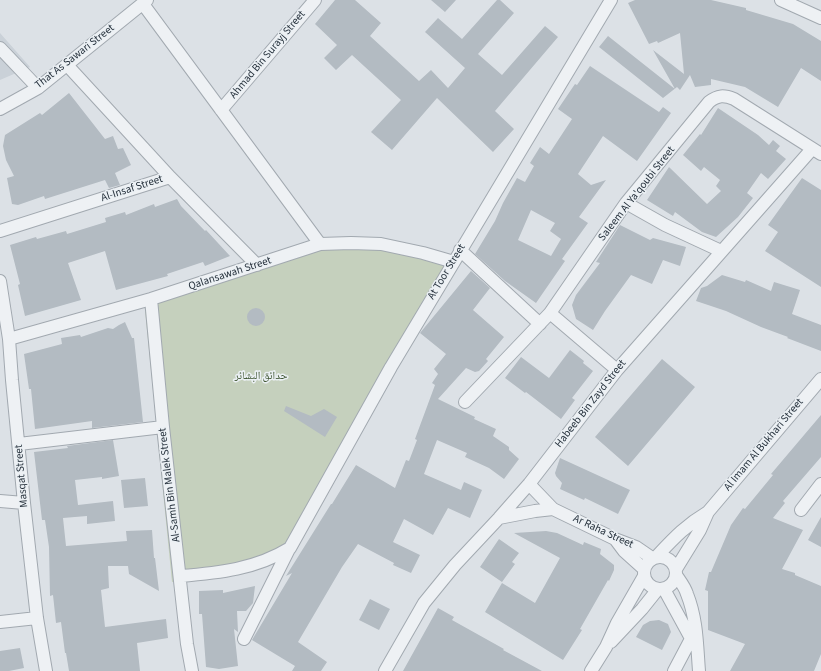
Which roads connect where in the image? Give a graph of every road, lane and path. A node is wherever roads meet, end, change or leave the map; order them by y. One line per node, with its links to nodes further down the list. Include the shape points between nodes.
1 (315, 0): 10 (street, Ahmad Bin Surayj Street)
2 (611, 0): 16 (street, At Toor Street)
3 (781, 0): 5 (street)
4 (145, 2): 7 (street, That As Sawari Street); 10 (street)
5 (821, 18)
6 (0, 48): 8 (street)
7 (67, 65): 8 (street, That As Sawari Street); 12 (street)
8 (38, 88): 9 (street, That As Sawari Street)
9 (0, 109)
10 (221, 110): 15 (street)
11 (817, 152): 13 (street, Saleem Al Ya'qoubi Street, via 727,96 719,96 710,102); 17 (street, Habeeb Bin Zayd Street)
12 (170, 177): 14 (street, Al-Insaf Street); 19 (street, Al-Insaf Street)
13 (626, 203): 17 (street, via 665,225); 22 (street, Saleem Al Ya'qoubi Street)
14 (0, 231)
15 (320, 244): 18 (street, Qalansawah Street, via 381,244); 19 (street, Qalansawah Street)
16 (460, 250): 18 (street, At Toor Street); 23 (street)
17 (721, 251): 25 (street, Habeeb Bin Zayd Street)
18 (454, 262): 40 (street, At Toor Street, via 391,367)
19 (257, 265): 21 (street, Qalansawah Street)
20 (0, 281): 24 (street, Masqat Street)
21 (151, 299): 24 (street, Qalansawah Street); 29 (street, Al-Samh Bin Malek Street)
22 (550, 313): 23 (street, Saleem Al Ya'qoubi Street); 25 (street)
23 (540, 324): 28 (street, Saleem Al Ya'qoubi Street)
24 (9, 340): 27 (street, Masqat Street)
25 (617, 370): 31 (street, Habeeb Bin Zayd Street)
26 (821, 379): 37 (street, Al Imam Al Bukhari Street)
27 (6, 381): 30 (street, Masqat Street)
28 (465, 402)
29 (163, 427): 30 (street); 44 (street, Al-Samh Bin Malek Street)
30 (19, 444): 34 (street, Masqat Street)
31 (529, 484): 35 (street); 38 (street, Habeeb Bin Zayd Street)
32 (821, 484): 36 (street)
33 (0, 501): 34 (street)
34 (24, 503): 46 (street, Masqat Street)
35 (553, 509): 38 (street); 39 (street, Ar Raha Street)
36 (801, 510)
37 (708, 512): 41 (street, via 691,522); 42 (street)
38 (499, 518): 53 (street, Habeeb Bin Zayd Street, via 424,603)
39 (615, 539): 41 (street, Ar Raha Street); 43 (street)
40 (290, 548): 44 (street, via 261,563 222,573); 49 (street, At Toor Street)
41 (655, 557): 42 (street, via 669,559 674,564); 43 (street, via 647,563)
42 (676, 572): 45 (street, via 672,584); 48 (street, via 687,592 694,614)
43 (644, 573): 45 (street, via 651,587); 50 (street)
44 (180, 576): 52 (street, Al-Samh Bin Malek Street)
45 (661, 589): 48 (street); 50 (street)
46 (37, 618): 47 (street); 51 (street, Masqat Street)
47 (0, 622)
48 (694, 633): 55 (street); 56 (street)
49 (244, 639)
50 (606, 647): 54 (street)
51 (46, 671)
52 (192, 671)
53 (385, 671)
54 (591, 671)
55 (674, 671)
56 (699, 671)

